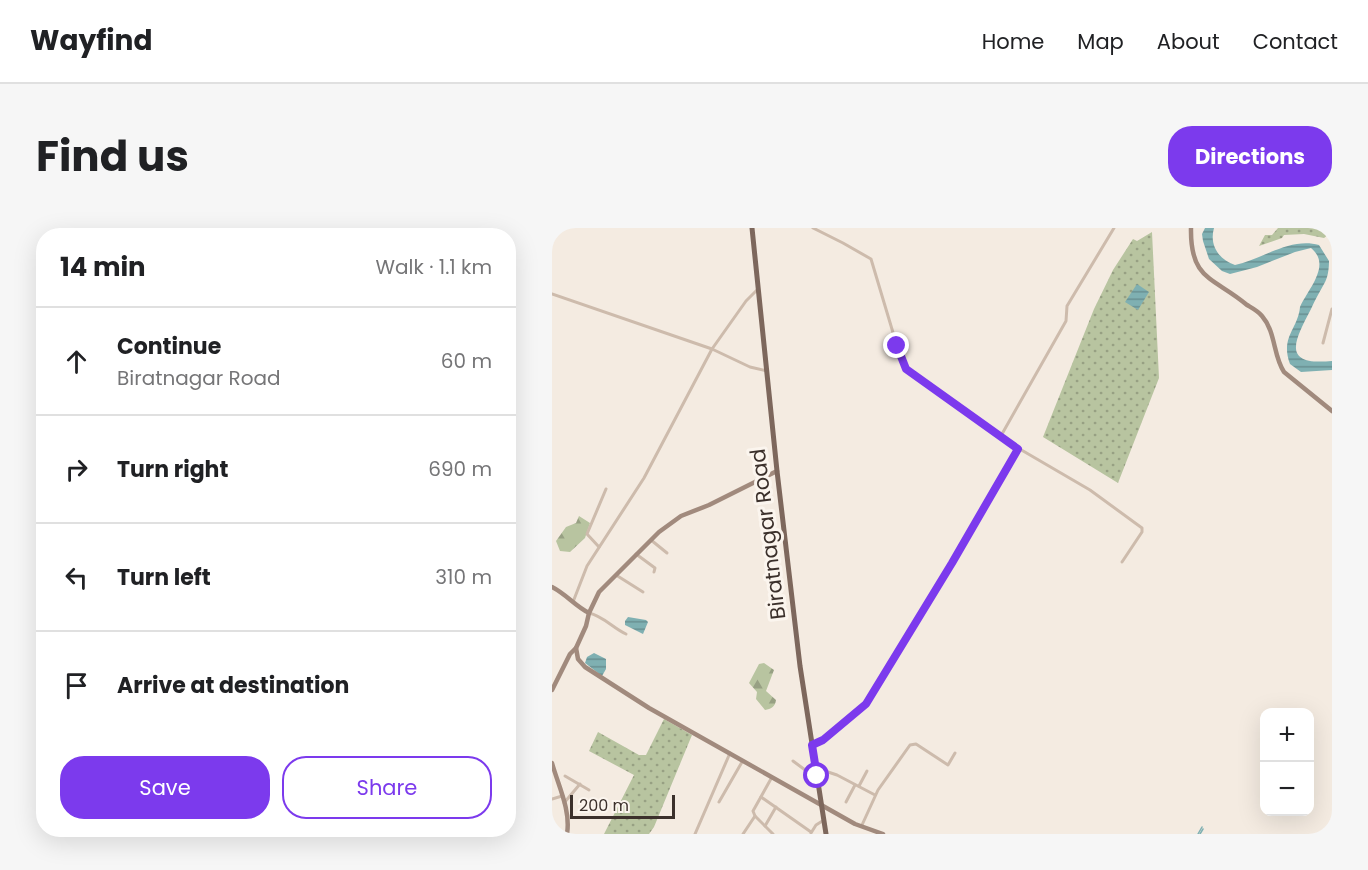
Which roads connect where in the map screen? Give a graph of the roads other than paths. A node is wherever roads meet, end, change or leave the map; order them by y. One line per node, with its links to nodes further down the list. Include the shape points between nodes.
1 (752, 228): 5 (main road, Biratnagar Road)
2 (813, 228): 12 (street, via 872,261 906,369)
3 (1114, 228): 12 (street, via 1067,306 1066,321)
4 (1191, 228): 11 (street, via 1194,258 1200,272 1262,315 1284,372)
5 (758, 289): 9 (street); 10 (main road, Biratnagar Road)
6 (552, 294): 9 (street)
7 (1332, 309): 8 (street)
8 (1323, 343)
9 (712, 350): 10 (street); 17 (street, via 644,478)
10 (767, 371): 14 (main road, Biratnagar Road)
11 (1332, 411)
12 (1002, 436): 13 (street)
13 (1017, 447): 20 (street, via 1090,490 1142,528); 32 (street, via 866,704)
14 (777, 471): 16 (street, via 681,516); 32 (main road, Biratnagar Road)
15 (606, 489): 17 (street, via 587,534)
16 (651, 540): 18 (street); 19 (street)
17 (599, 547): 25 (street)
18 (667, 553)
19 (636, 554): 21 (street, via 655,568); 22 (street)
20 (1122, 562)
21 (654, 572)
22 (616, 575): 24 (street); 26 (street, via 599,592)
23 (552, 587): 25 (street)
24 (643, 592)
25 (573, 602): 26 (street)
26 (589, 613): 27 (street); 28 (street)
27 (626, 634)
28 (576, 648): 29 (street); 30 (street)
29 (570, 654): 30 (street); 31 (street)
30 (578, 659): 33 (street, via 622,691)
31 (552, 687)
32 (812, 745): 38 (main road, Biratnagar Road)
33 (730, 753): 35 (street); 61 (street)
34 (955, 753): 46 (street, via 948,765 916,744 910,745)
35 (743, 760): 41 (street); 51 (street)
36 (793, 761): 42 (street)
37 (552, 763): 47 (street)
38 (816, 768): 42 (main road, Biratnagar Road); 44 (street)
39 (867, 771): 44 (street)
40 (566, 776): 43 (street)
41 (772, 777): 48 (street); 53 (street)
42 (818, 779): 53 (main road, Biratnagar Road)
43 (580, 784): 45 (street); 52 (street)
44 (857, 786): 46 (street); 50 (street)
45 (589, 790)
46 (875, 795): 57 (street)
47 (562, 796): 49 (street); 52 (street)
48 (761, 797): 54 (street); 55 (street, via 753,811)
49 (552, 799)
50 (846, 801)
51 (718, 802)
52 (564, 803): 60 (street)
53 (822, 805): 56 (main road, Biratnagar Road); 57 (street)
54 (776, 807): 58 (street); 59 (street)
55 (755, 816): 58 (street); 62 (street)
56 (824, 820): 59 (street); 64 (main road, Biratnagar Road)
57 (862, 825): 65 (street)
58 (765, 826): 63 (street)
59 (811, 833)
60 (567, 834)
61 (694, 834)
62 (743, 834)
63 (772, 834)
64 (826, 834)
65 (883, 834)

